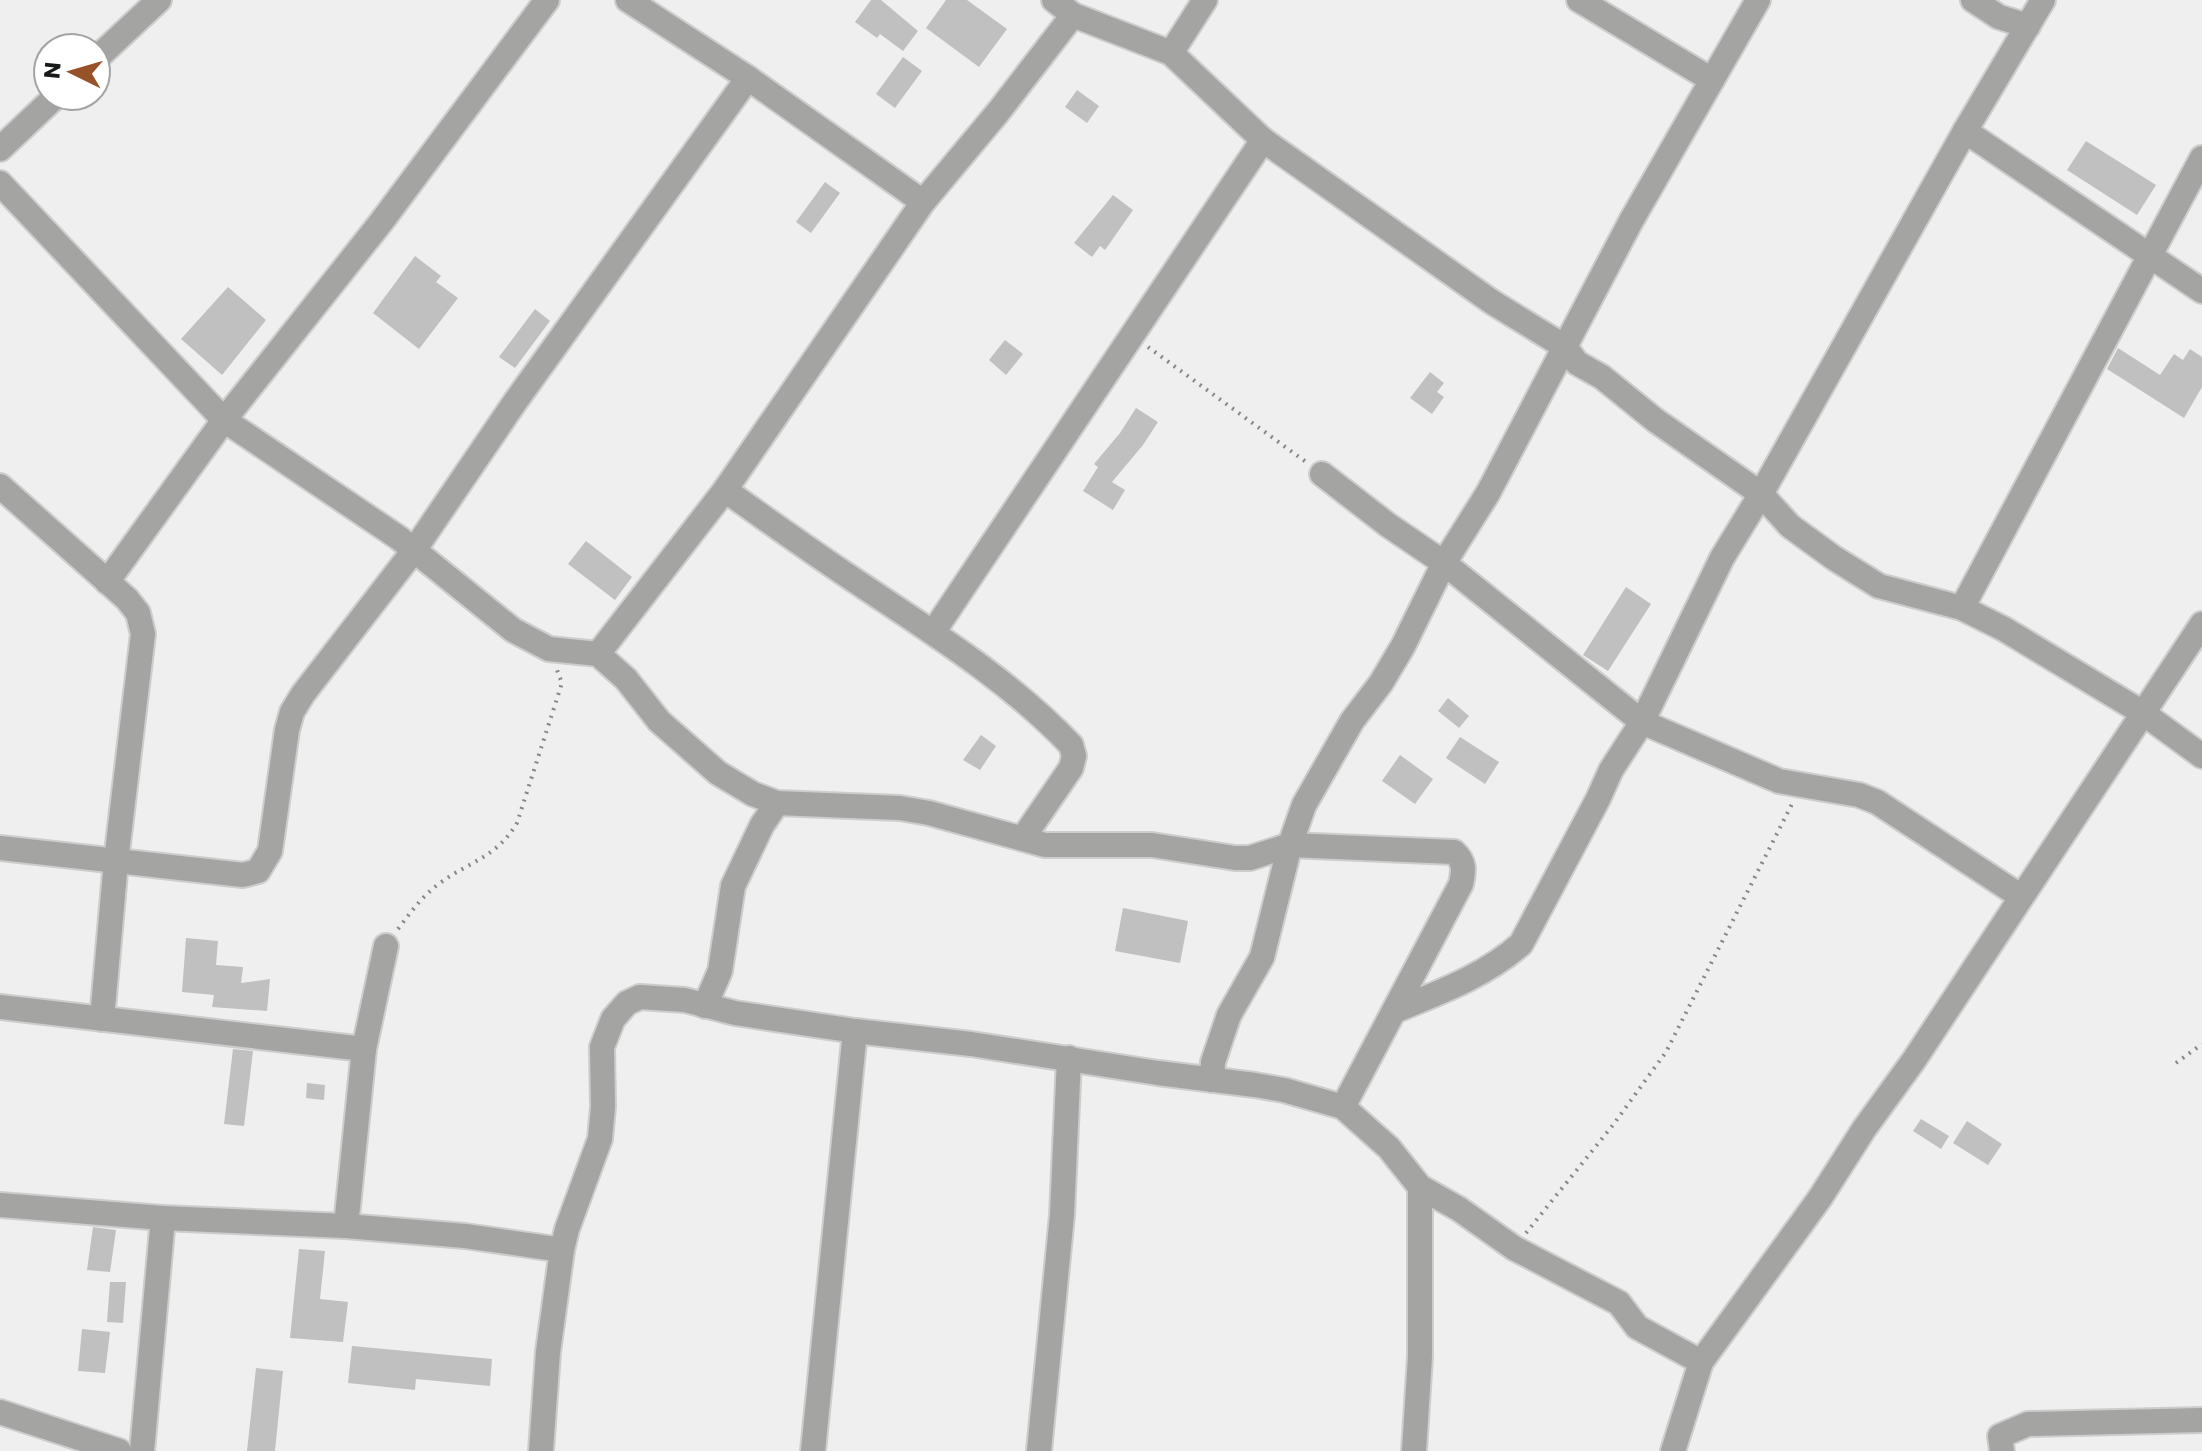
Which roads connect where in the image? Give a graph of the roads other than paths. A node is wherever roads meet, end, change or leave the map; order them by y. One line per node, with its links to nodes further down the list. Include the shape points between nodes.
1 (159, 0): 11 (street)
2 (547, 0): 25 (street)
3 (628, 0): 13 (street)
4 (1205, 0): 12 (street)
5 (1579, 0): 14 (street)
6 (1758, 0): 14 (street)
7 (1973, 0): 10 (street, via 1999,17)
8 (2043, 0): 10 (street)
9 (1064, 8): 12 (street); 21 (street, via 999,111)
10 (2028, 26): 16 (street)
11 (112, 44)
12 (1171, 53): 17 (street)
13 (748, 78): 21 (street); 30 (street)
14 (1712, 80): 24 (street)
15 (39, 112): 18 (street)
16 (1965, 131): 22 (street); 29 (street)
17 (1263, 140): 24 (street, via 1492,302); 35 (street)
18 (0, 149)
19 (2202, 158): 22 (street)
20 (0, 183): 25 (street)
21 (923, 202): 28 (street)
22 (2148, 255): 23 (street); 33 (street)
23 (2202, 291)
24 (1565, 347): 29 (street, via 1577,363); 31 (street, via 1488,493)
25 (224, 420): 30 (street); 32 (street)
26 (1322, 474): 31 (street)
27 (0, 486): 32 (street)
28 (725, 490): 35 (street); 36 (street)
29 (1761, 494): 33 (street, via 1790,526 1879,586); 38 (street, via 1722,558)
30 (415, 549): 36 (street, via 513,630 549,649); 44 (street, via 292,712 270,851 258,871 243,875)
31 (1444, 563): 38 (street); 42 (street, via 1403,646 1321,772)
32 (107, 582): 44 (street, via 138,613 143,634)
33 (1962, 608): 37 (street)
34 (2202, 624): 37 (street)
35 (934, 631): 41 (street, via 1015,692 1071,745 1071,768)
36 (598, 654): 40 (street, via 659,721 718,773)
37 (2143, 713): 39 (street); 45 (street)
38 (1642, 722): 45 (street, via 1779,781 1877,802); 49 (street, via 1611,770 1521,944 1452,988)
39 (2202, 756)
40 (777, 803): 41 (street, via 900,808); 47 (street, via 733,886 720,971)
41 (1023, 838): 42 (street, via 1045,845 1152,845 1235,858)
42 (1290, 845): 49 (street, via 1454,852 1462,860 1461,884); 54 (street, via 1266,947 1229,1015)
43 (0, 848): 44 (street)
44 (116, 861): 50 (street)
45 (2020, 896): 61 (street, via 1820,1198)
46 (386, 946): 52 (street)
47 (705, 1006): 51 (street); 60 (street, via 640,997 613,1019 602,1047 600,1139)
48 (0, 1007): 50 (street)
49 (1394, 1011): 55 (street)
50 (102, 1019): 52 (street)
51 (855, 1031): 53 (street); 67 (street)
52 (364, 1049): 59 (street)
53 (1069, 1058): 54 (street); 68 (street, via 1062,1215)
54 (1212, 1080): 55 (street, via 1284,1090)
55 (1343, 1107): 56 (street, via 1389,1148)
56 (1420, 1187): 61 (street, via 1514,1248 1619,1303 1637,1327); 69 (street)
57 (0, 1205): 58 (street)
58 (163, 1218): 59 (street); 65 (street)
59 (346, 1226): 60 (street)
60 (562, 1250): 66 (street)
61 (1701, 1362): 70 (street)
62 (0, 1412): 64 (street)
63 (2202, 1420): 71 (street, via 2028,1424 2000,1436)
64 (119, 1451)
65 (142, 1451)
66 (541, 1451)
67 (813, 1451)
68 (1039, 1451)
69 (1414, 1451)
70 (1673, 1451)
71 (2002, 1451)

